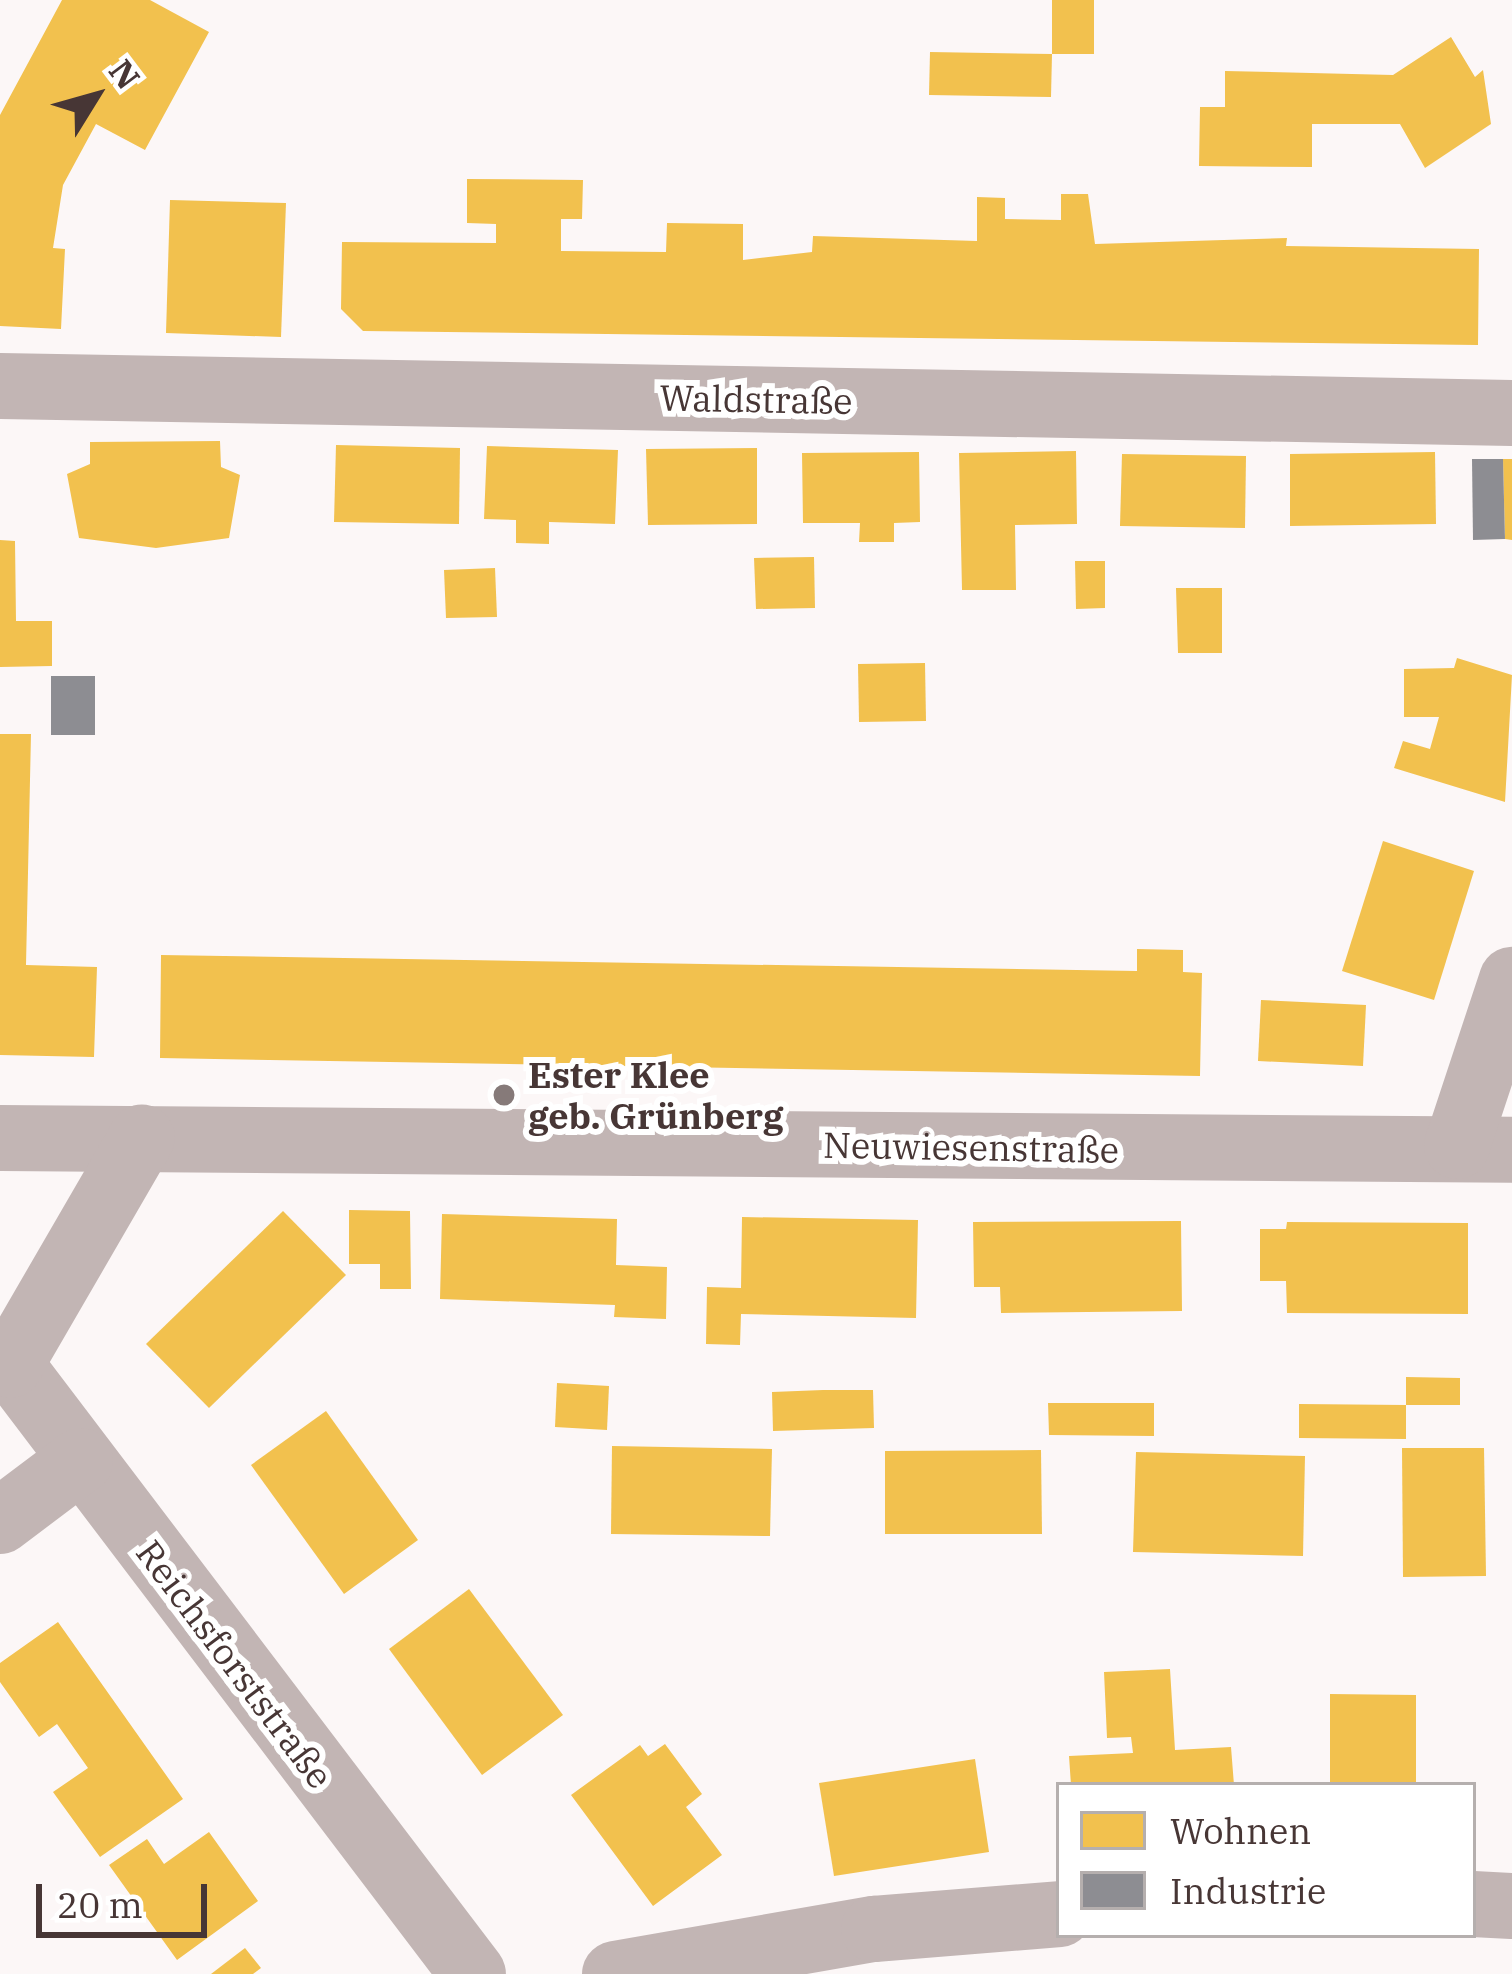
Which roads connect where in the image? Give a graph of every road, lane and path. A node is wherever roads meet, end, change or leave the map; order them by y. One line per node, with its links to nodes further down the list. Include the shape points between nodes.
1 (0, 386): 2 (street, Waldstraße)
2 (1512, 413)
3 (1512, 980): 6 (street)
4 (0, 1138): 5 (street, Neuwiesenstraße)
5 (142, 1138): 6 (street, Neuwiesenstraße); 7 (street)
6 (1485, 1148)
7 (5, 1358): 8 (street, Reichsforststraße)
8 (80, 1461): 9 (street); 13 (street, Reichsforststraße)
9 (0, 1521)
10 (1476, 1904): 11 (street)
11 (1512, 1906)
12 (1056, 1914): 14 (street, via 874,1929)
13 (473, 1974)
14 (615, 1974)

